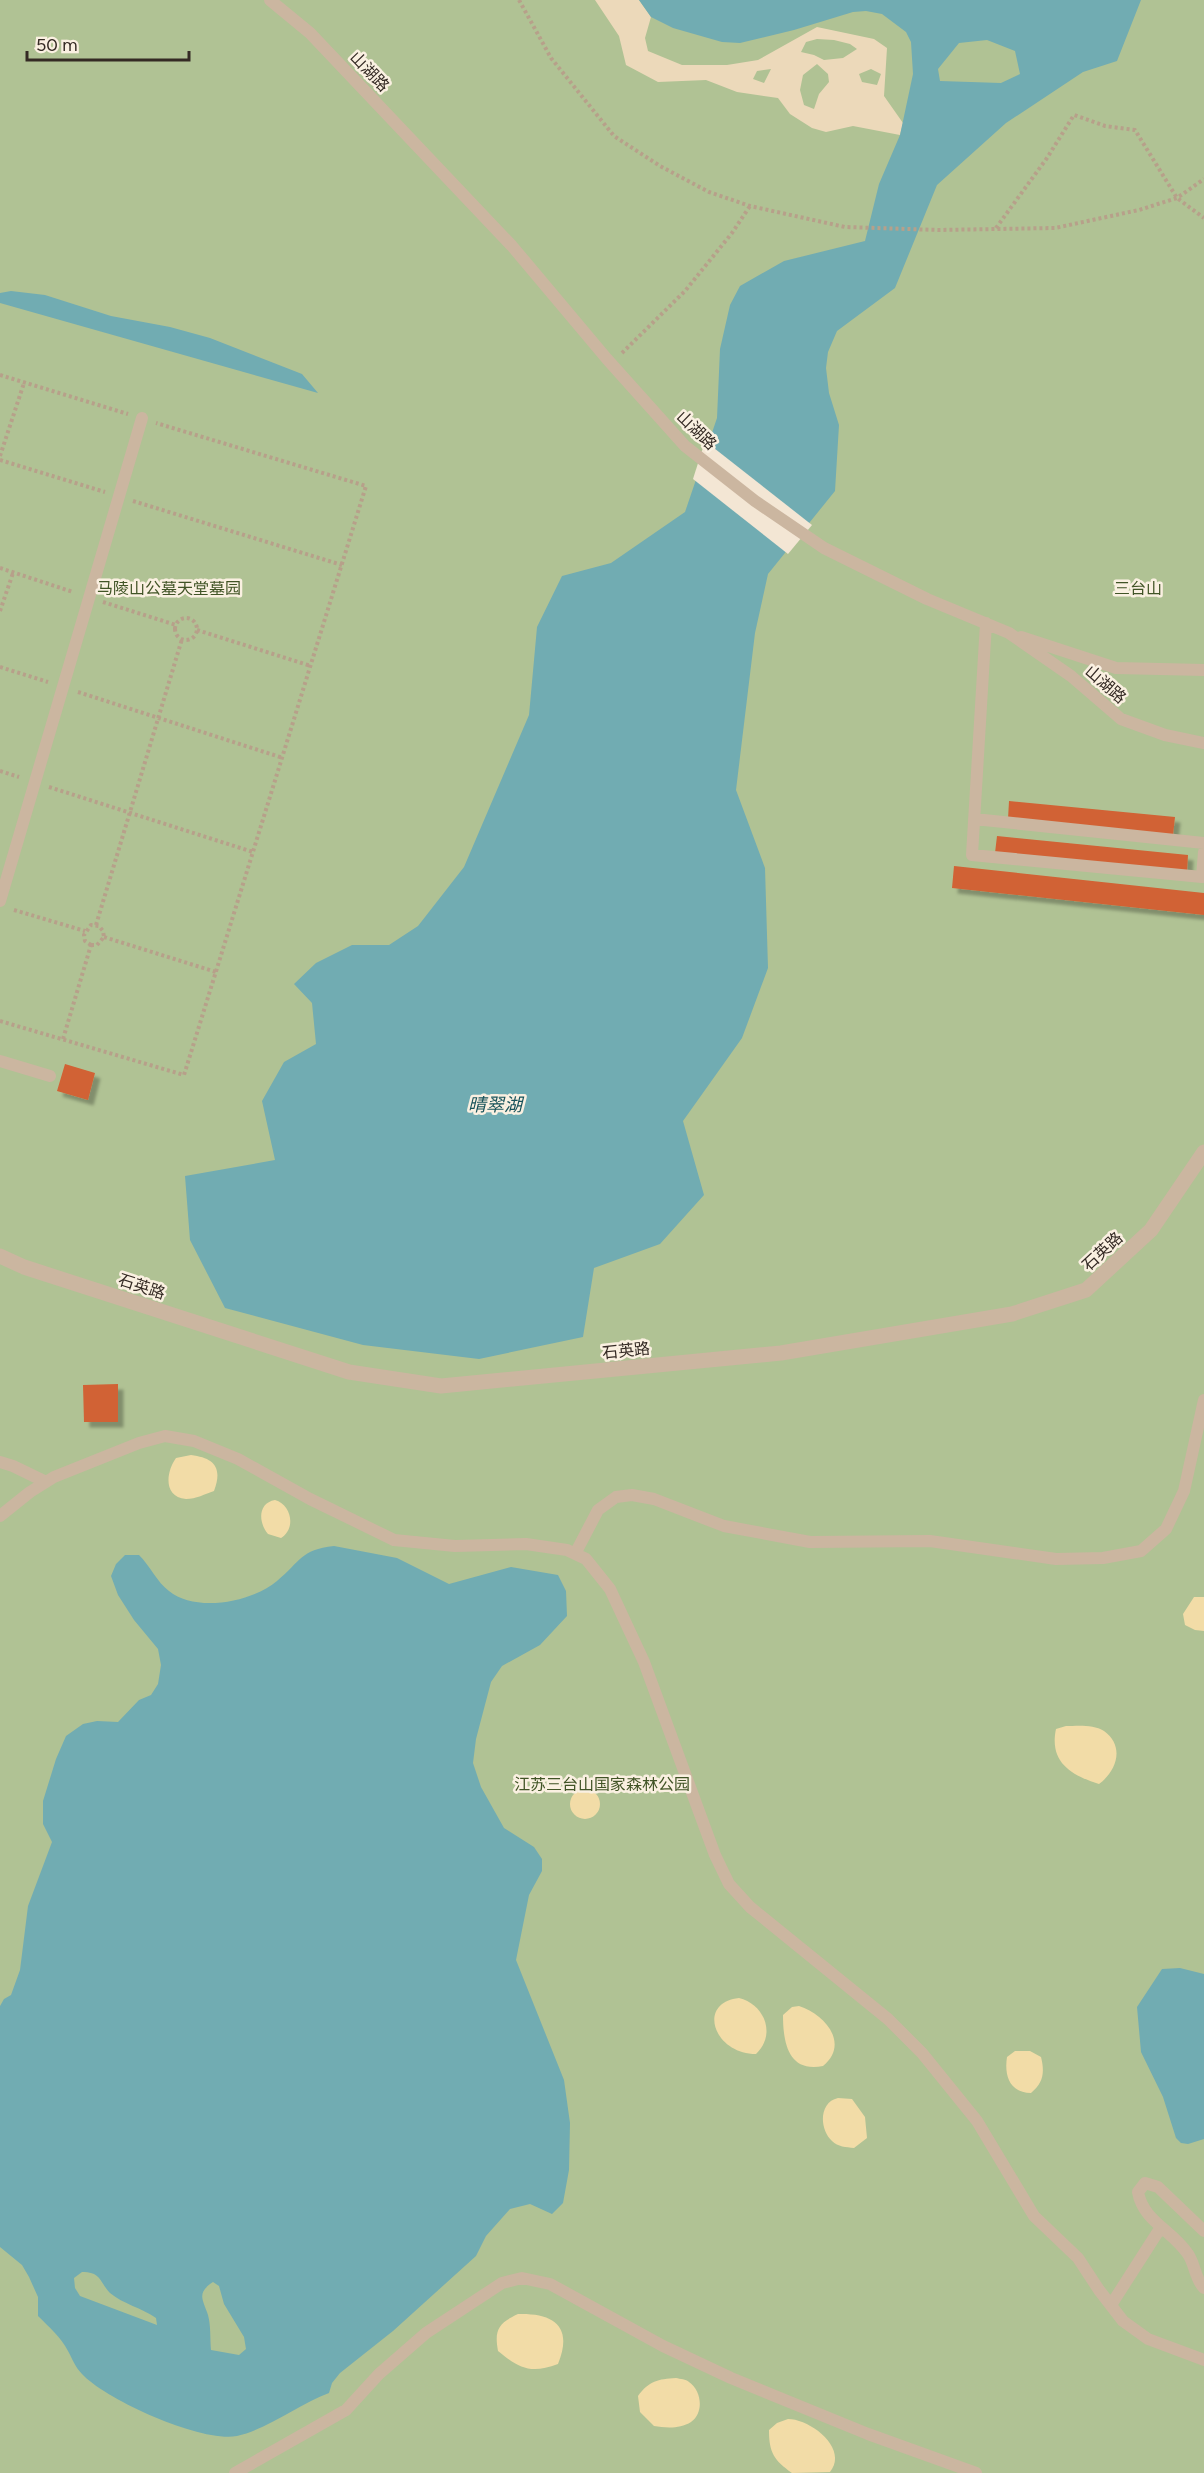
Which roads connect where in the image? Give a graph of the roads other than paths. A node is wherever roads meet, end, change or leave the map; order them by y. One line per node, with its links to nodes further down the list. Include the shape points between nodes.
1 (270, 0): 3 (lane, 山湖路, via 309,33 496,228 685,446 824,548 927,599)
2 (142, 418): 10 (lane, via 35,782)
3 (986, 623): 4 (lane, 山湖路); 7 (lane)
4 (1009, 633): 5 (lane, via 1116,668); 6 (lane, 山湖路, via 1071,676 1121,719 1165,735)
5 (1204, 670)
6 (1204, 743)
7 (974, 819): 8 (lane); 9 (lane, via 972,855 1202,877)
8 (1204, 843)
9 (1204, 852)
10 (5, 905)
11 (0, 1061): 12 (lane)
12 (50, 1076)
13 (1204, 1152): 14 (street, 石英路, via 1150,1230 1086,1290 1012,1314 781,1353 441,1386 349,1372)
14 (0, 1256)
15 (1204, 1400): 19 (lane, via 1184,1491 1166,1528 1141,1551 1103,1558 1056,1559 930,1541 810,1542 724,1526 654,1499 632,1495 616,1497 598,1510)
16 (0, 1462): 17 (lane)
17 (46, 1482): 18 (lane); 19 (lane, via 165,1436 194,1441 238,1459 394,1540 455,1546 526,1544)
18 (0, 1516)
19 (575, 1554): 23 (lane, via 586,1559 610,1589 644,1662 729,1884 750,1907 888,2019 922,2053 977,2121 1034,2216 1078,2258)
20 (1161, 2227): 21 (lane, via 1140,2204 1138,2192 1146,2183 1158,2187); 22 (lane, via 1188,2254); 23 (lane)
21 (1204, 2231)
22 (1204, 2288)
23 (1111, 2305): 24 (lane, via 1123,2321 1148,2339)
24 (1204, 2360)
25 (235, 2473): 26 (lane, via 346,2410 379,2374 426,2333 502,2283 522,2278 550,2284 731,2378)
26 (976, 2473)

